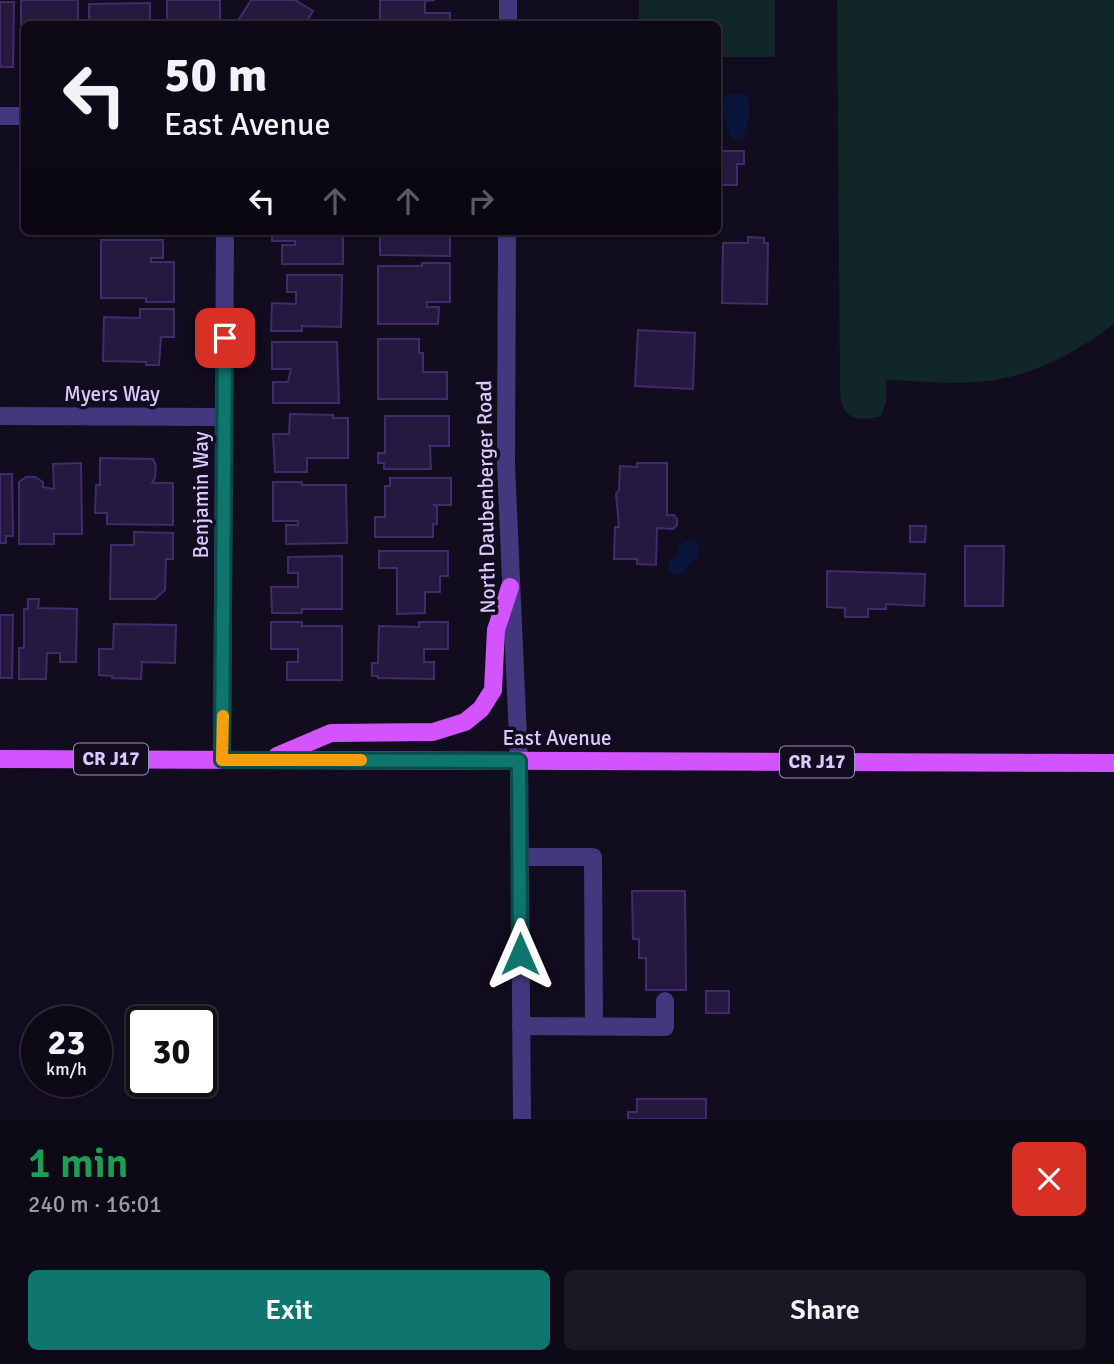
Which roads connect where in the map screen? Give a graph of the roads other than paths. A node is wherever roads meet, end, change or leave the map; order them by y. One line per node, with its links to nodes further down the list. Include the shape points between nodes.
1 (508, 0): 2 (street)
2 (508, 21)
3 (0, 116): 4 (street)
4 (21, 117)
5 (225, 235): 8 (street, Benjamin Way)
6 (507, 235): 9 (street, North Daubenberger Road)
7 (0, 416): 8 (street, Myers Way)
8 (224, 417): 11 (street, Benjamin Way)
9 (510, 587): 12 (main road, via 496,630 493,690 465,722 433,732 331,733); 13 (street, North Daubenberger Road)
10 (0, 759): 11 (main road, East Avenue / CR J17)
11 (222, 760): 12 (main road, East Avenue / CR J17)
12 (269, 760): 13 (main road, East Avenue / CR J17)
13 (519, 761): 14 (main road, East Avenue / CR J17); 15 (street, North Daubenberger Road)
14 (1114, 763)
15 (520, 858): 17 (street, North Daubenberger Road); 18 (street, via 593,857)
16 (665, 1001): 18 (street, via 665,1027)
17 (521, 1026): 18 (street); 19 (street, North Daubenberger Road)
18 (594, 1026)
19 (522, 1119)

